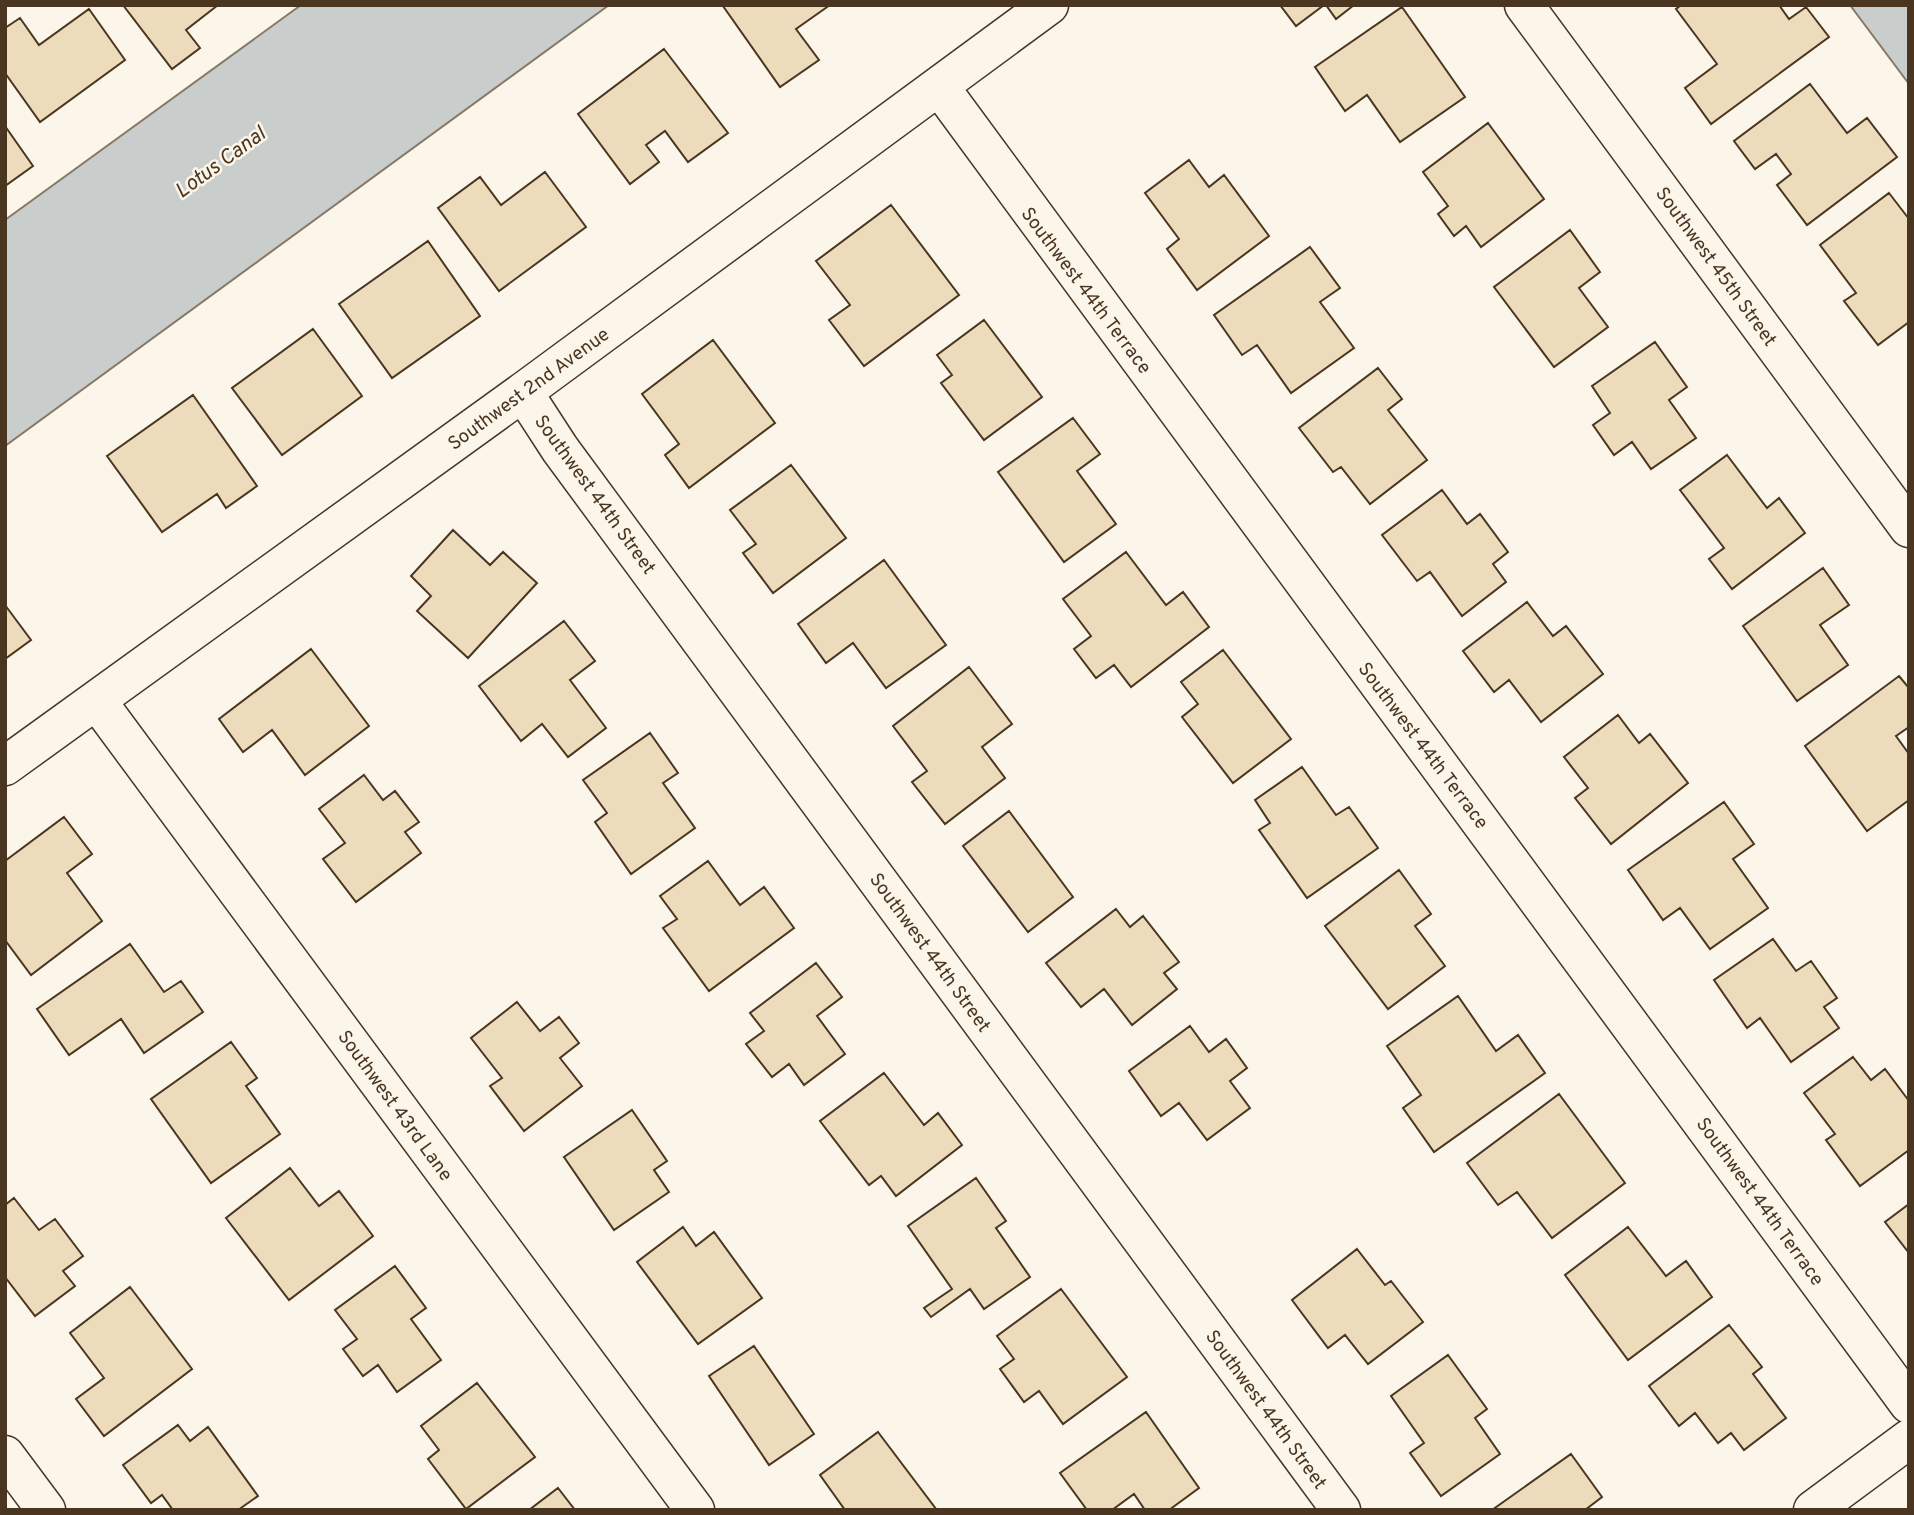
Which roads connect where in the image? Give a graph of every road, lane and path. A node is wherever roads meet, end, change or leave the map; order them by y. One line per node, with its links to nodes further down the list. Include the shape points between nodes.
1 (1049, 5): 3 (street, Southwest 2nd Avenue)
2 (1524, 5): 5 (street, Southwest 45th Street)
3 (939, 86): 4 (street, Southwest 2nd Avenue); 8 (street, Southwest 44th Terrace)
4 (523, 392): 6 (street, Southwest 2nd Avenue); 13 (street, Southwest 44th Street, via 560,449)
5 (1909, 528)
6 (97, 701): 7 (street, Southwest 2nd Avenue); 12 (street, Southwest 43rd Lane)
7 (5, 766)
8 (1909, 1404)
9 (1909, 1439): 14 (street)
10 (5, 1455): 11 (street)
11 (46, 1510)
12 (695, 1510)
13 (1341, 1510)
14 (1813, 1510)

